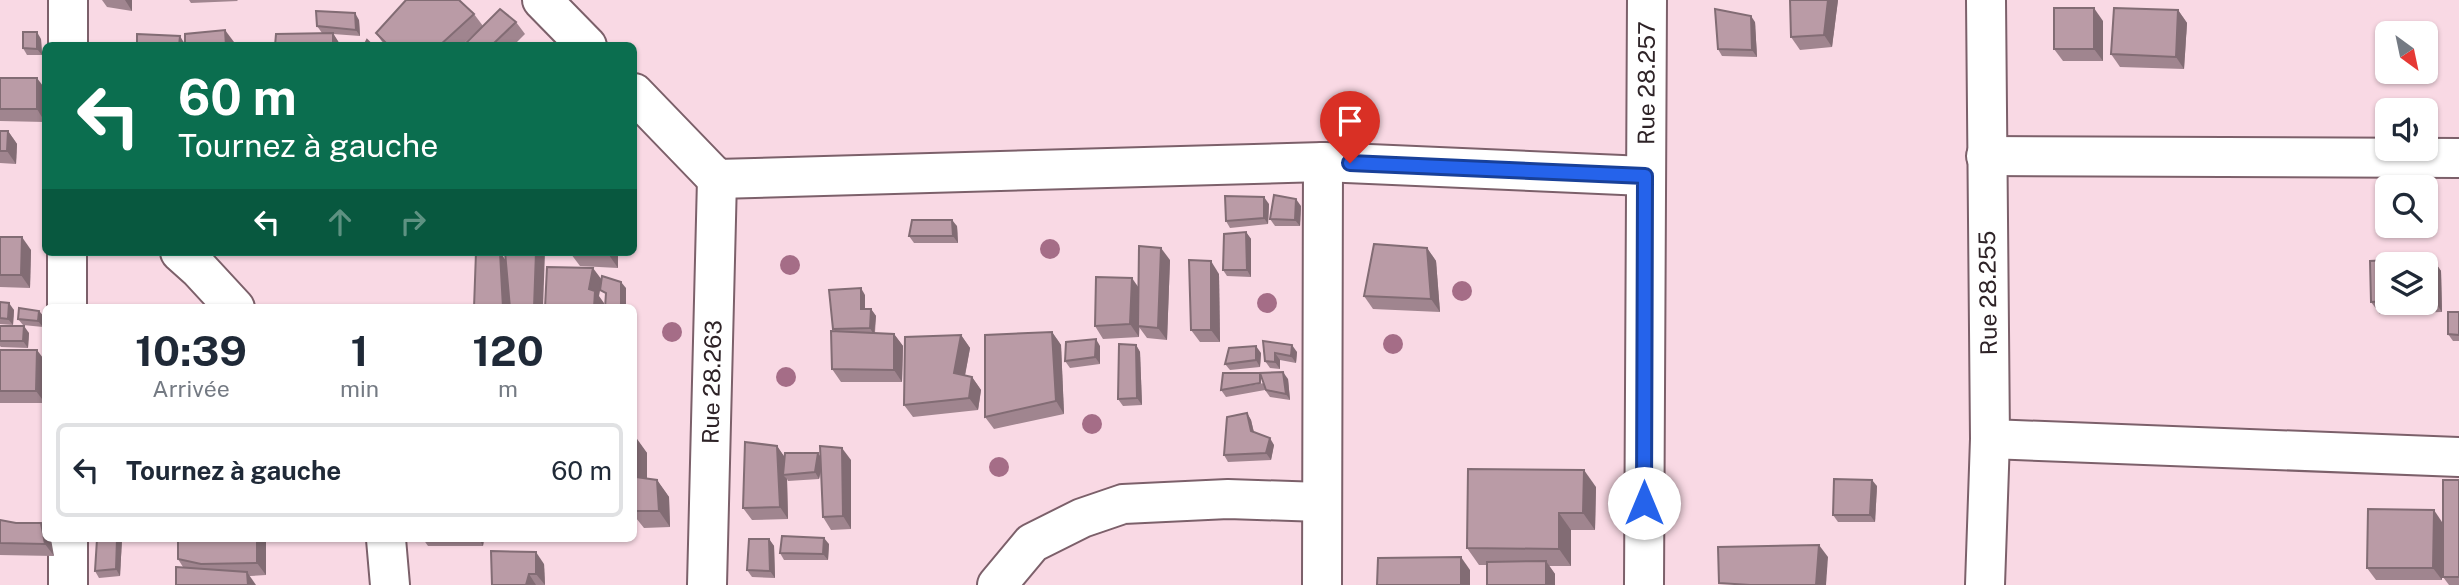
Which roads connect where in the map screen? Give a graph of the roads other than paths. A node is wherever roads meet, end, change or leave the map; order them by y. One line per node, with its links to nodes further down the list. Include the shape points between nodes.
1 (68, 0): 5 (street)
2 (542, 0): 6 (street)
3 (1647, 0): 11 (street, Rue 28.257)
4 (1986, 0): 8 (street, Rue 28.255)
5 (68, 42)
6 (583, 42)
7 (637, 96): 12 (street)
8 (1986, 156): 9 (street); 17 (street, Rue 28.255)
9 (2459, 158)
10 (1323, 162): 11 (street); 12 (street); 19 (street)
11 (1645, 176): 27 (street, Rue 28.257)
12 (717, 179): 24 (street, Rue 28.263)
13 (67, 256): 15 (street)
14 (184, 256): 16 (street)
15 (67, 304)
16 (231, 304)
17 (1990, 439): 18 (street); 28 (street, Rue 28.255)
18 (2459, 457)
19 (1321, 502): 25 (street, via 1228,499 1123,504 1032,543); 26 (street)
20 (68, 542): 22 (street)
21 (386, 542): 23 (street)
22 (68, 585)
23 (390, 585)
24 (707, 585)
25 (997, 585)
26 (1322, 585)
27 (1644, 585)
28 (1985, 585)

